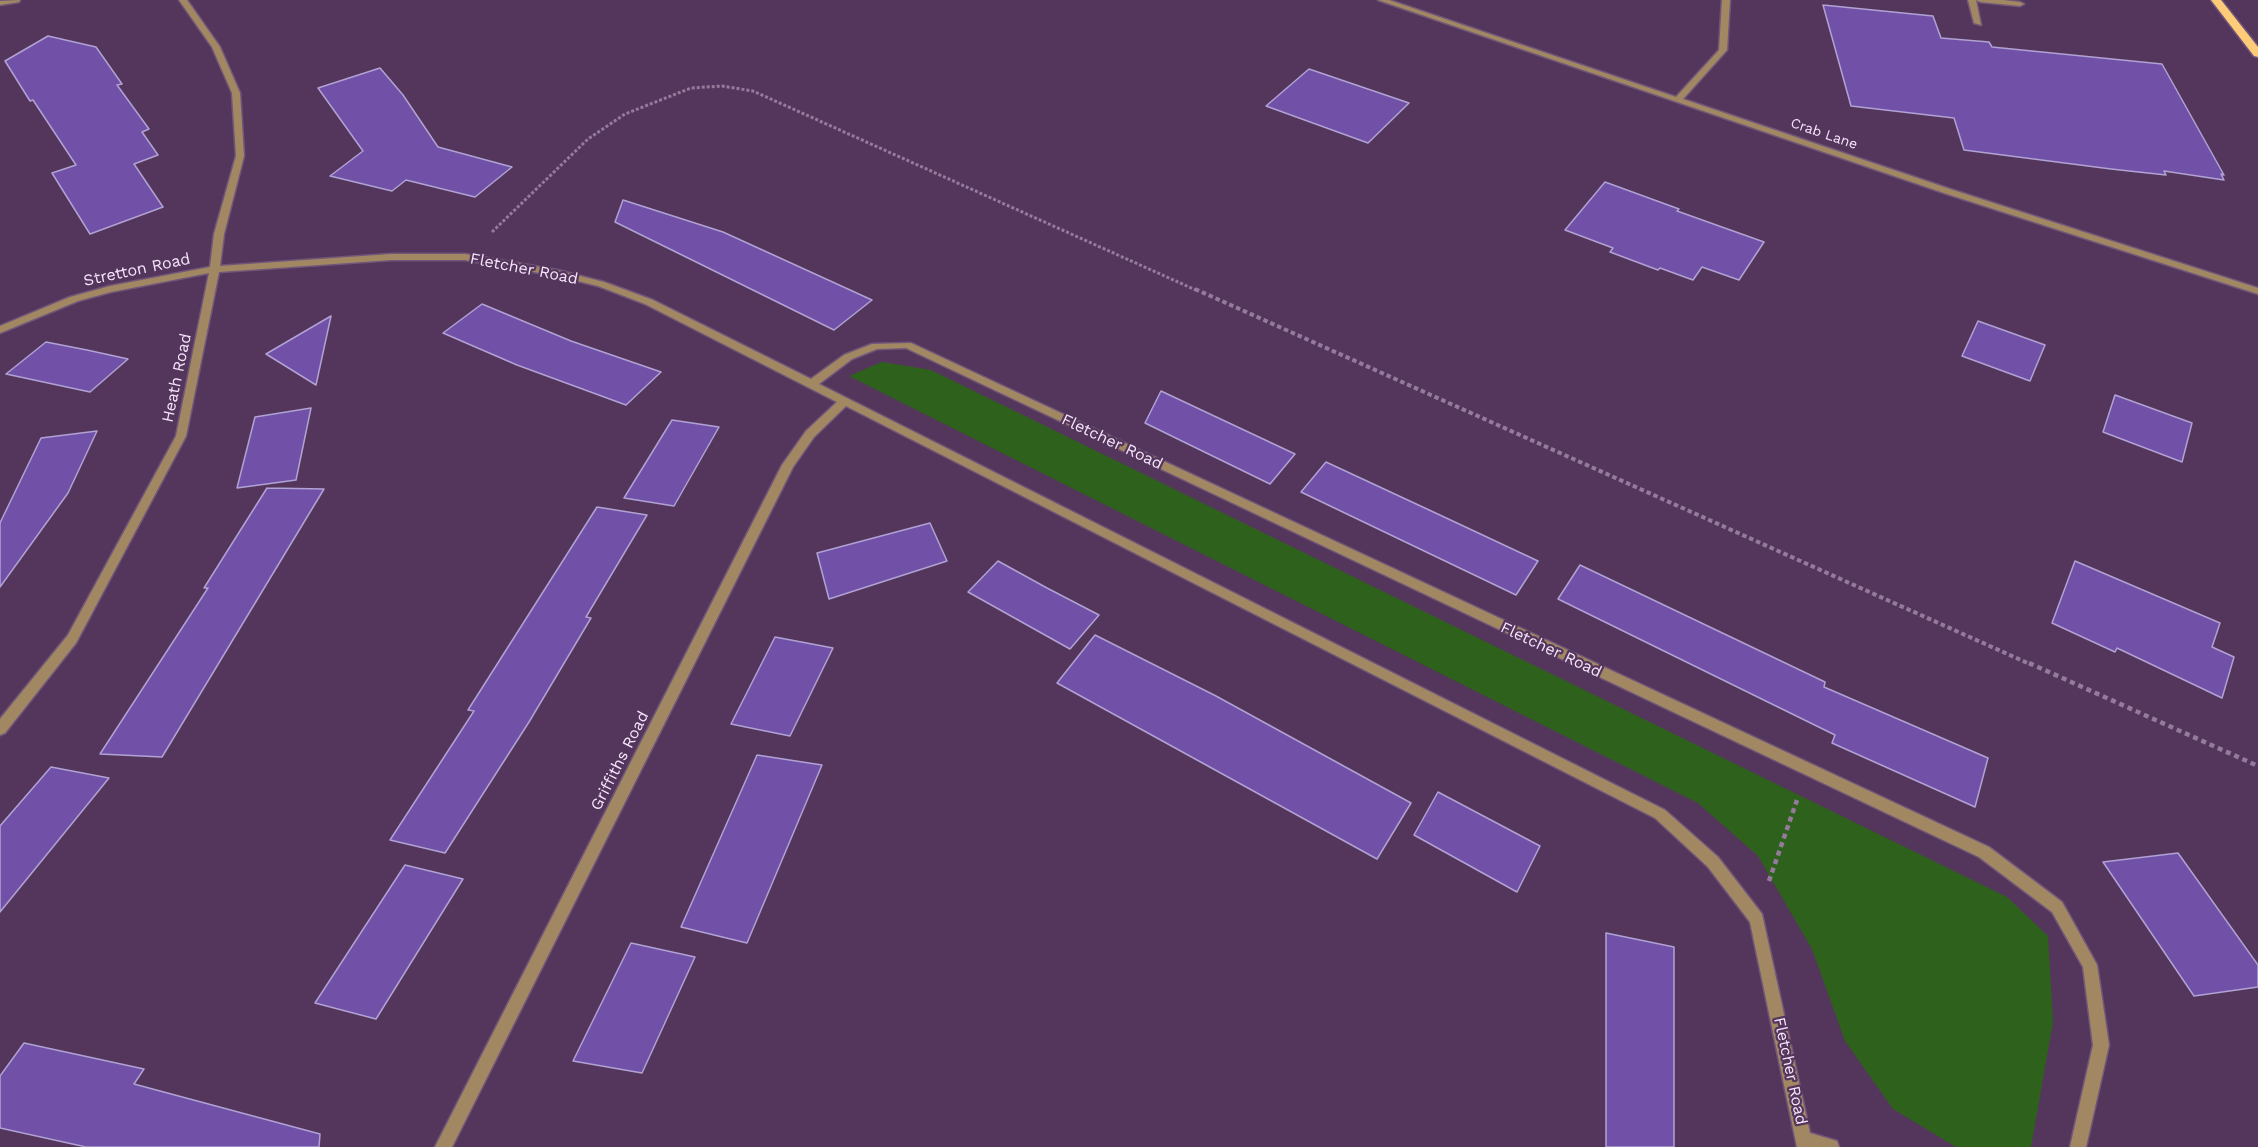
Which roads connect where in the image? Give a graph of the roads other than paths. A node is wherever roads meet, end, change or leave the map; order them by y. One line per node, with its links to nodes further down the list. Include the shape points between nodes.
1 (16, 0): 8 (street)
2 (183, 0): 13 (street, Heath Road, via 216,47 236,93 240,156 219,234)
3 (1382, 0): 12 (street, Crab Lane)
4 (1726, 0): 12 (street, via 1723,50)
5 (1972, 0): 10 (street)
6 (1980, 0): 9 (street)
7 (2216, 0): 11 (main road)
8 (0, 3)
9 (2020, 4)
10 (1978, 23)
11 (2258, 54)
12 (1679, 99): 14 (street, Crab Lane)
13 (215, 269): 15 (street, Stretton Road, via 74,299); 16 (street, Fletcher Road, via 390,257 465,257 557,273 649,302); 18 (street, Heath Road, via 181,436 72,639)
14 (2258, 291)
15 (0, 330)
16 (810, 385): 17 (street, Fletcher Road); 22 (street, Fletcher Road, via 848,357 876,346 907,345 1984,852 2057,907 2090,965 2101,1045)
17 (844, 402): 19 (street, Fletcher Road, via 1660,814 1713,862 1757,919); 20 (street, Griffiths Road, via 810,434 789,465)
18 (0, 729)
19 (1805, 1144): 21 (street, Fletcher Road)
20 (444, 1147)
21 (1831, 1147)
22 (2078, 1147)

